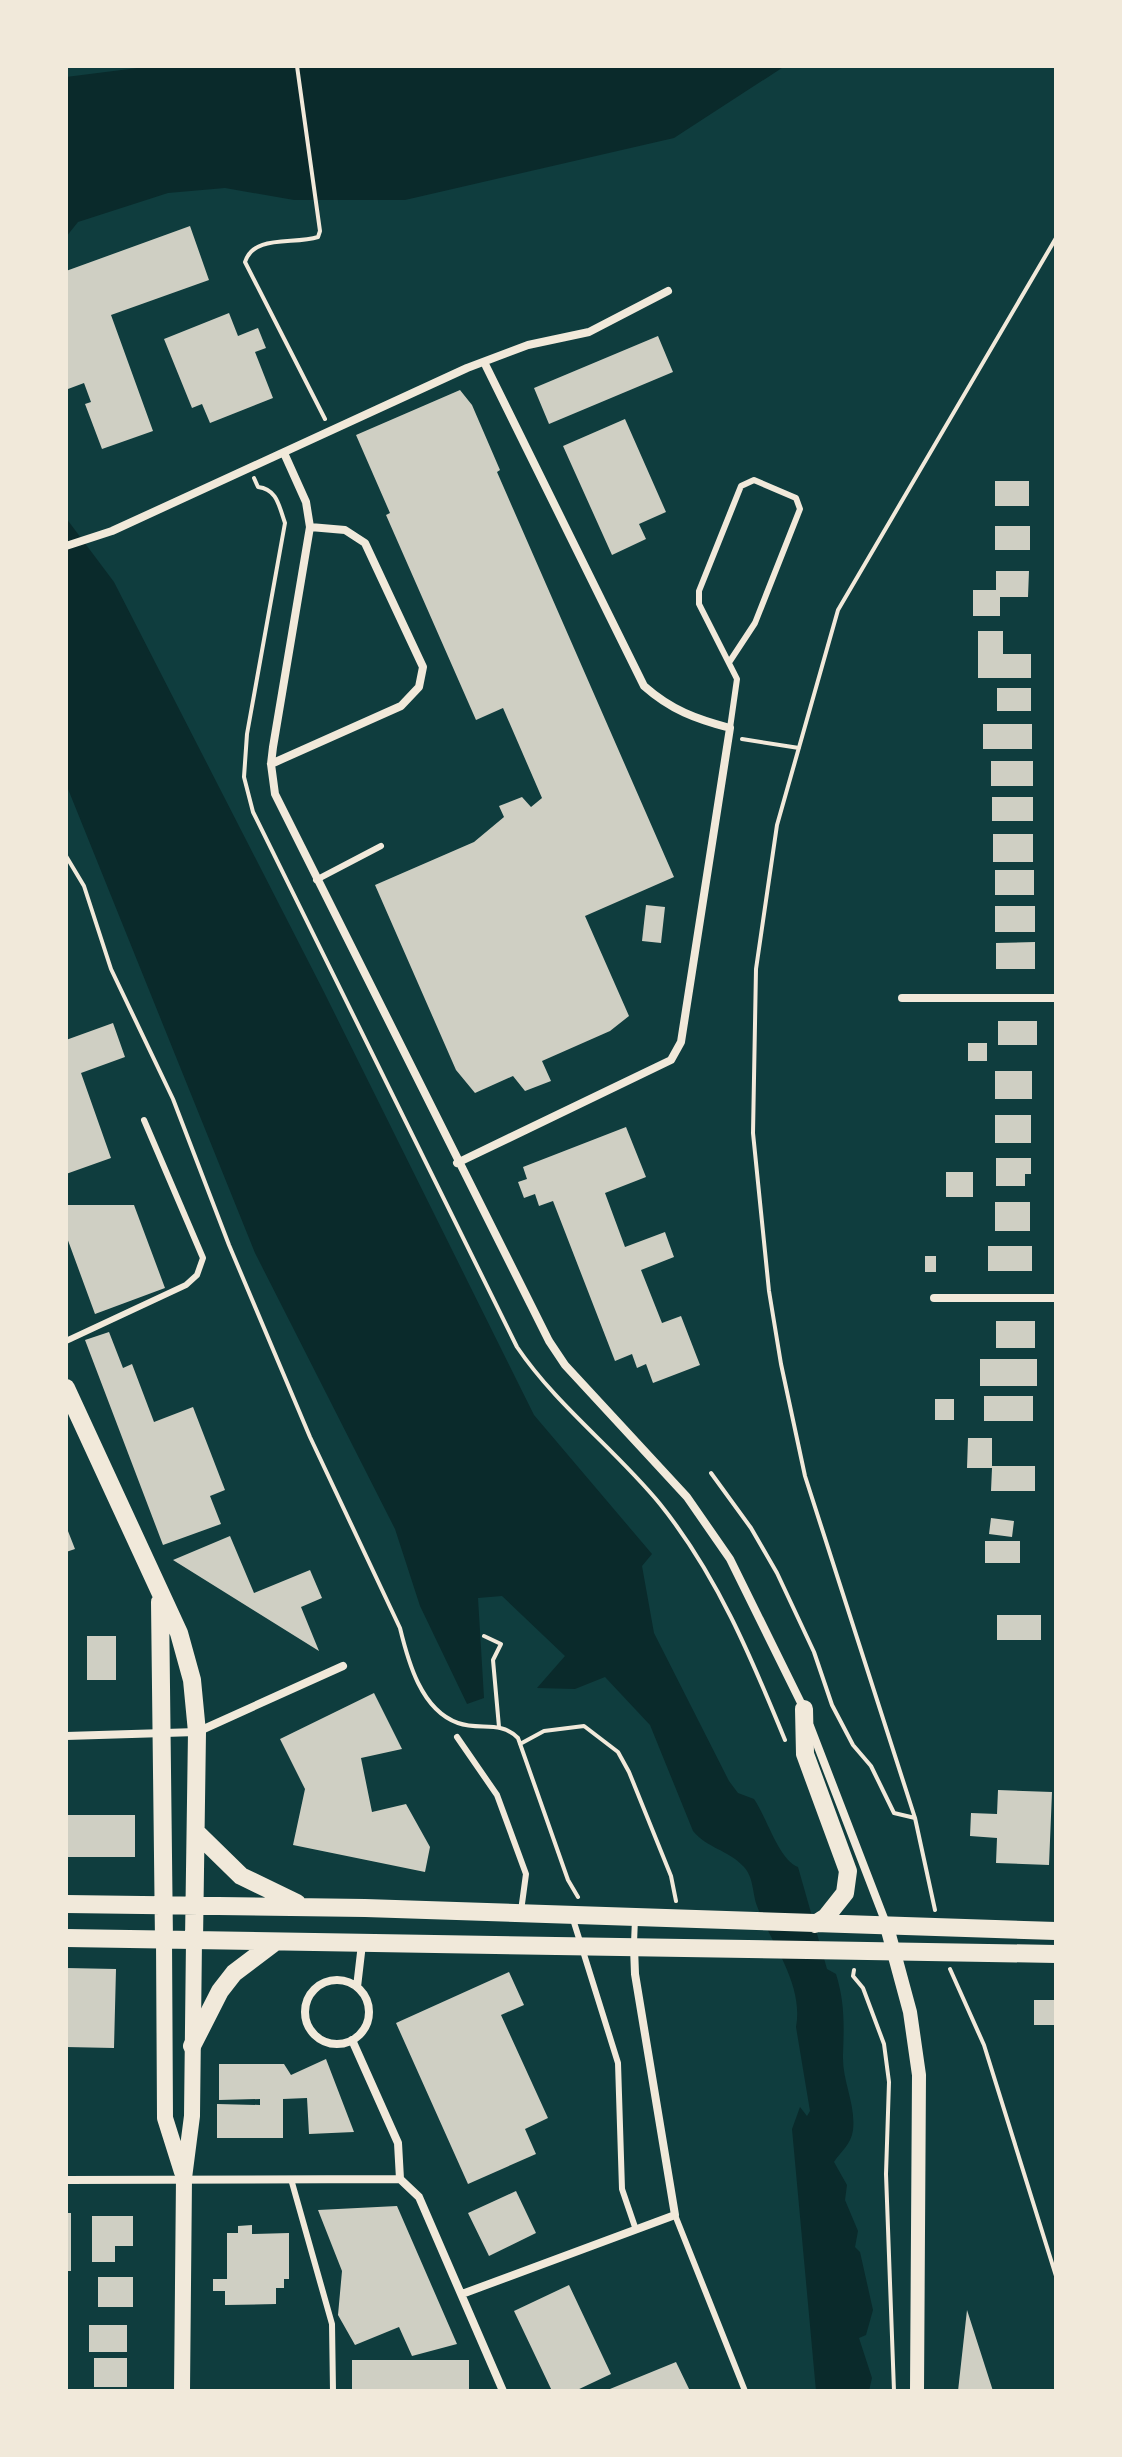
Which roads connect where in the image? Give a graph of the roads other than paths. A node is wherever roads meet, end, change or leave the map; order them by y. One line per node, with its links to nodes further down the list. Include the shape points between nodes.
1 (668, 291): 2 (street, via 589,332 528,345)
2 (484, 362): 3 (street); 7 (street, via 644,686 688,717)
3 (284, 453): 4 (street, via 306,502); 5 (street, via 112,531)
4 (310, 527): 8 (street); 8 (street, via 345,530 365,543 423,667 419,687 401,706)
5 (66, 546)
6 (730, 661): 6 (lane, via 699,604 699,591 741,486 754,480 796,498 800,509 755,623); 7 (lane, via 737,679)
7 (730, 728): 14 (street, via 681,1042 671,1060)
8 (271, 764): 10 (street, via 275,794)
9 (381, 846): 10 (lane)
10 (316, 880): 14 (street)
11 (902, 998): 12 (street)
12 (1056, 998)
13 (144, 1120): 17 (lane, via 203,1258 197,1275)
14 (457, 1163): 21 (street, via 565,1365 687,1497 730,1559)
15 (934, 1298): 16 (street)
16 (1056, 1298)
17 (66, 1341)
18 (66, 1388): 19 (main road)
19 (160, 1595): 22 (main road, via 189,1668); 23 (main road)
20 (343, 1666): 22 (street)
21 (804, 1709): 34 (main road, via 805,1754 848,1871 845,1893); 35 (street)
22 (197, 1732): 23 (street); 26 (main road)
23 (163, 1733): 24 (street); 28 (main road)
24 (66, 1736)
25 (457, 1737): 31 (lane, via 497,1795 526,1874)
26 (196, 1832): 29 (main road); 30 (main road, via 241,1876)
27 (66, 1904): 28 (main road)
28 (163, 1904): 29 (main road); 38 (main road)
29 (195, 1905): 30 (main road); 39 (main road)
30 (307, 1907): 31 (main road)
31 (520, 1914): 32 (main road)
32 (572, 1916): 33 (main road); 42 (lane)
33 (635, 1919): 34 (main road); 43 (lane)
34 (822, 1922): 35 (main road)
35 (887, 1927): 36 (main road); 44 (street)
36 (1056, 1931)
37 (66, 1938): 38 (main road)
38 (164, 1940): 39 (main road); 49 (main road, via 165,2118)
39 (194, 1940): 40 (main road); 48 (main road)
40 (275, 1942): 41 (main road); 48 (main road, via 234,1973)
41 (362, 1943): 42 (main road); 46 (street)
42 (581, 1945): 43 (main road); 54 (lane, via 618,2063 622,2189)
43 (634, 1946): 44 (main road); 53 (street)
44 (894, 1951): 45 (main road); 60 (street, via 919,2075)
45 (1056, 1954)
46 (357, 1987): 47 (street, via 366,1999 369,2018); 47 (street, via 327,1982 310,1994 305,2014 307,2025 321,2040)
47 (352, 2040): 51 (street, via 398,2143)
48 (192, 2046): 49 (main road, via 192,2116)
49 (184, 2178): 50 (street); 52 (street); 56 (main road)
50 (291, 2179): 51 (street); 57 (lane, via 332,2324)
51 (400, 2179): 55 (street, via 419,2197)
52 (66, 2180)
53 (675, 2215): 54 (street); 59 (lane)
54 (636, 2230): 55 (street)
55 (462, 2294): 58 (street)
56 (182, 2391)
57 (333, 2391)
58 (503, 2391)
59 (745, 2391)
60 (917, 2391)

